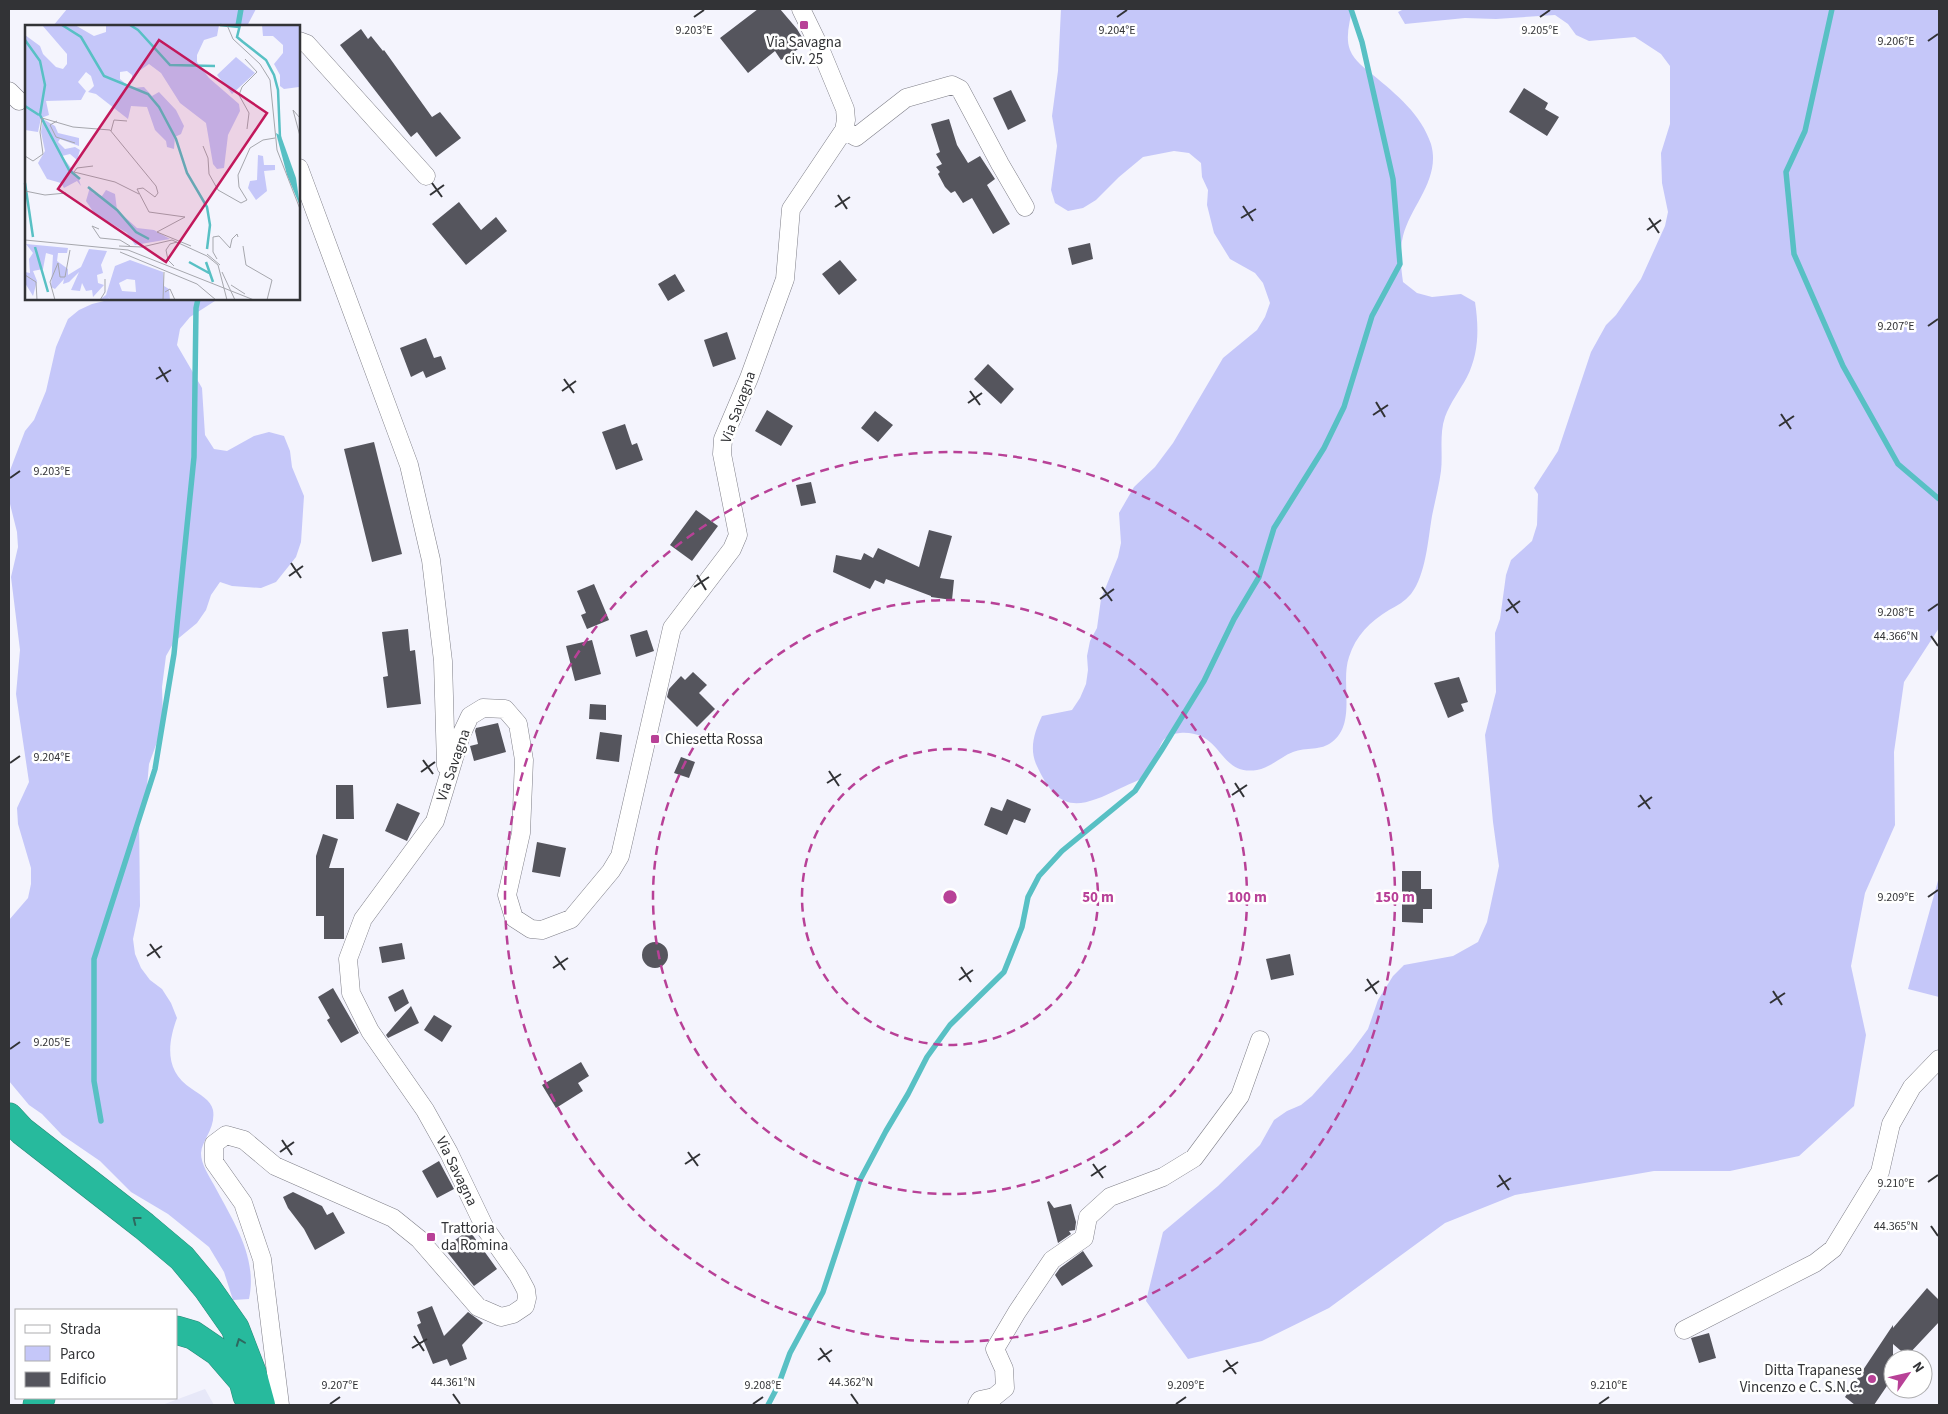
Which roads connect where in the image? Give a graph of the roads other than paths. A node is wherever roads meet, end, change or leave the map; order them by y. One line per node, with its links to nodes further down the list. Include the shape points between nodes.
1 (801, 9): 3 (street, via 845,109)
2 (300, 41): 5 (street, via 307,44)
3 (844, 130): 6 (street, via 856,137 906,98 952,85 960,89); 7 (street, Via Savagna, via 791,209 785,279 723,439 722,454 738,535 732,549 672,628 620,856 612,870 571,919 542,930 531,929 514,918 507,895 521,833 524,760 518,724 505,709 483,708 470,716)
4 (300, 171): 7 (street, via 409,465 431,560 443,661)
5 (426, 176)
6 (1025, 206)
7 (446, 779): 15 (street, Via Savagna, via 435,821 363,919 348,959 351,993 370,1032 425,1110 485,1228 518,1275 527,1298 524,1306 501,1317 478,1308 419,1239 394,1218 274,1166 244,1140 226,1135 214,1144 214,1162 243,1203 262,1258)
8 (1260, 1040): 16 (street, via 1240,1096 1194,1158 1163,1177 1110,1197 1088,1217 1084,1238 1052,1260 995,1349 1004,1369 1005,1388 994,1397 980,1400)
9 (1939, 1059): 11 (street, via 1912,1087 1895,1116 1880,1172 1833,1249 1815,1263)
10 (9, 1116): 14 (highway, one-way to 10, via 235,1328 182,1258 22,1131)
11 (1684, 1330)
12 (178, 1331): 13 (highway, via 193,1335 218,1352 243,1381)
13 (250, 1405)
14 (261, 1405)
15 (280, 1405)
16 (977, 1405)

